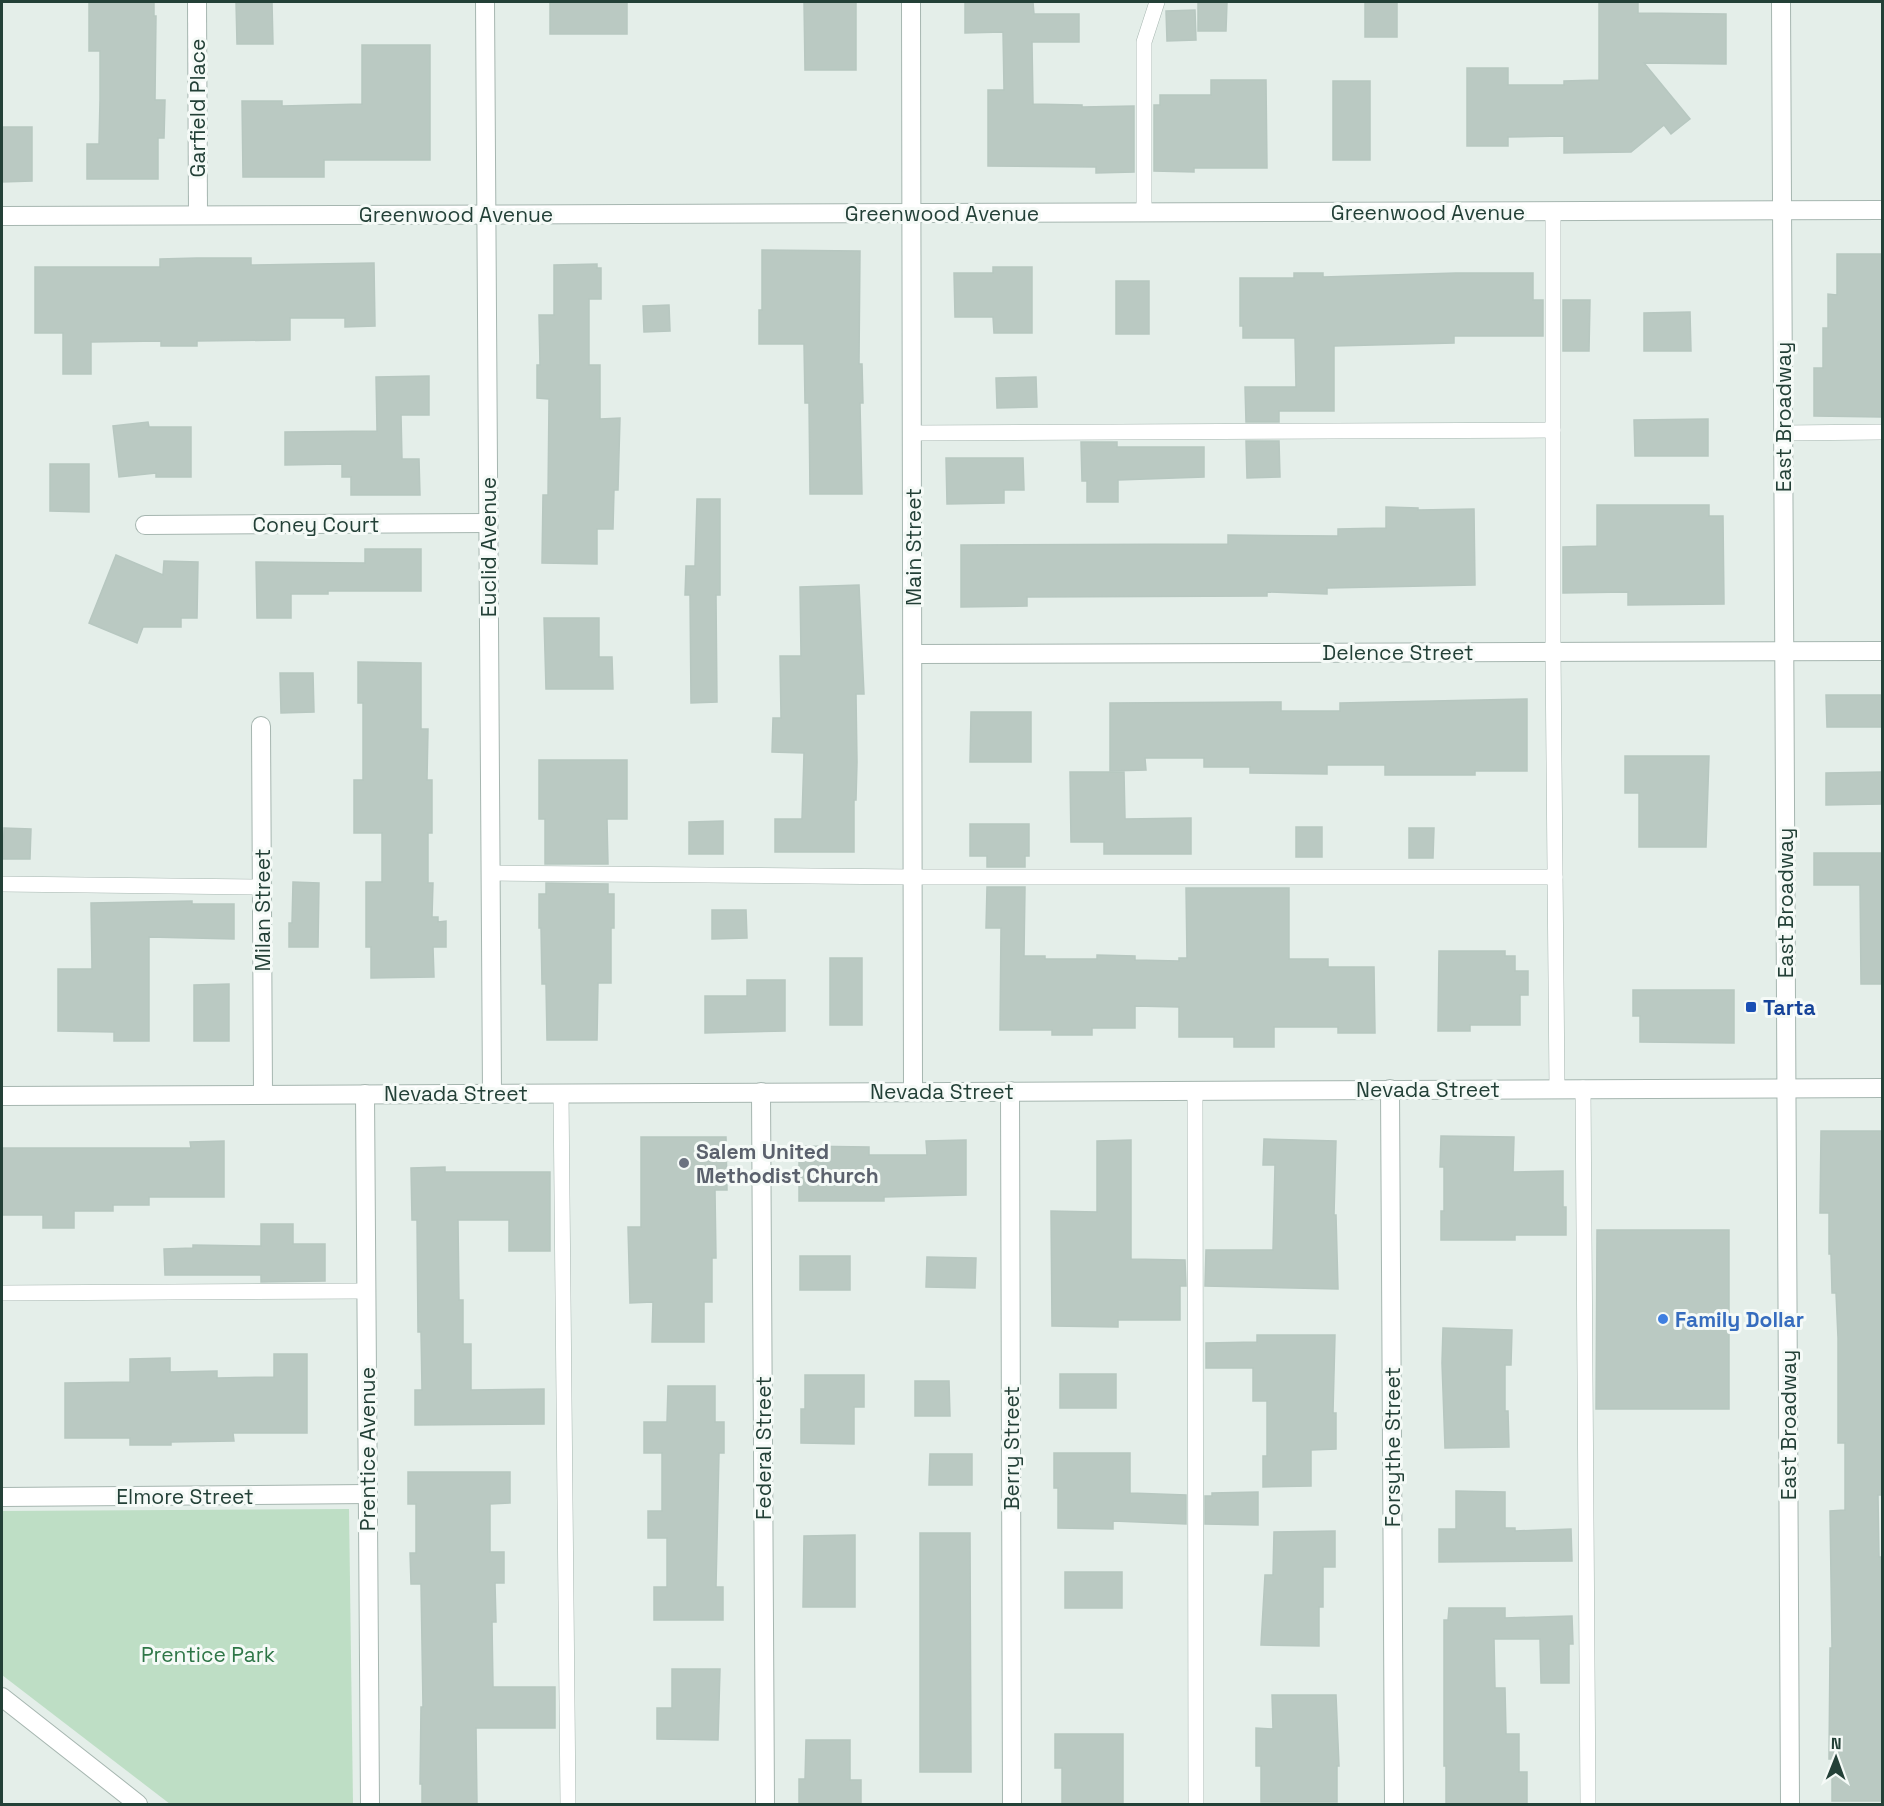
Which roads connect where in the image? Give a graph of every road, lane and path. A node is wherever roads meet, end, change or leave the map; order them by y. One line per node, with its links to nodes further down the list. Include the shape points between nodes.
1 (197, 2): 12 (street, Garfield Place)
2 (485, 2): 11 (street, Euclid Avenue)
3 (911, 2): 10 (street, Main Street)
4 (1157, 2): 9 (lane, via 1144,42)
5 (1781, 2): 6 (street, East Broadway)
6 (1782, 210): 7 (street, Greenwood Avenue); 8 (street, Greenwood Avenue); 17 (street, East Broadway)
7 (1882, 210)
8 (1553, 211): 9 (street, Greenwood Avenue); 14 (lane)
9 (1144, 212): 10 (street, Greenwood Avenue)
10 (910, 213): 11 (street, Greenwood Avenue); 16 (street, Main Street)
11 (486, 214): 12 (street, Greenwood Avenue); 18 (street, Euclid Avenue)
12 (198, 215): 13 (street, Greenwood Avenue)
13 (2, 216)
14 (1553, 430): 16 (lane); 22 (lane)
15 (1882, 432): 17 (lane)
16 (912, 433): 23 (street, Main Street)
17 (1783, 433): 20 (street, East Broadway)
18 (488, 523): 19 (street, Coney Court); 25 (street, Euclid Avenue)
19 (145, 525)
20 (1784, 651): 21 (street, Delence Street); 22 (street, Delence Street); 31 (street, East Broadway)
21 (1882, 651)
22 (1553, 652): 23 (street, Delence Street); 27 (lane)
23 (913, 654): 26 (street, Main Street)
24 (261, 726): 29 (street, Milan Street)
25 (491, 873): 26 (lane); 39 (street, Euclid Avenue)
26 (913, 877): 27 (lane); 38 (street, Main Street)
27 (1555, 877): 34 (lane)
28 (2, 884): 29 (lane)
29 (262, 887): 42 (street, Milan Street)
30 (1583, 1088): 31 (street, Nevada Street); 34 (street, Nevada Street); 56 (lane)
31 (1786, 1088): 32 (street, Nevada Street); 57 (street, East Broadway)
32 (1882, 1088)
33 (1390, 1089): 34 (street, Nevada Street); 35 (street, Nevada Street); 55 (street, Forsythe Street)
34 (1557, 1089)
35 (1195, 1090): 36 (street, Nevada Street); 54 (lane)
36 (1010, 1091): 38 (street, Nevada Street); 53 (street, Berry Street)
37 (761, 1092): 38 (street, Nevada Street); 40 (street, Nevada Street); 52 (street, Federal Street)
38 (913, 1092)
39 (492, 1093): 40 (street, Nevada Street); 41 (street, Nevada Street)
40 (561, 1093): 51 (lane)
41 (365, 1094): 42 (street, Nevada Street); 44 (street, Prentice Avenue)
42 (263, 1095): 43 (street, Nevada Street)
43 (2, 1096)
44 (366, 1291): 45 (lane); 46 (street, Prentice Avenue)
45 (2, 1293)
46 (368, 1494): 47 (street, Elmore Street); 50 (street, Prentice Avenue)
47 (2, 1497)
48 (2, 1697): 49 (street)
49 (138, 1804)
50 (370, 1804)
51 (568, 1804)
52 (765, 1804)
53 (1012, 1804)
54 (1196, 1804)
55 (1394, 1804)
56 (1588, 1804)
57 (1790, 1804)

